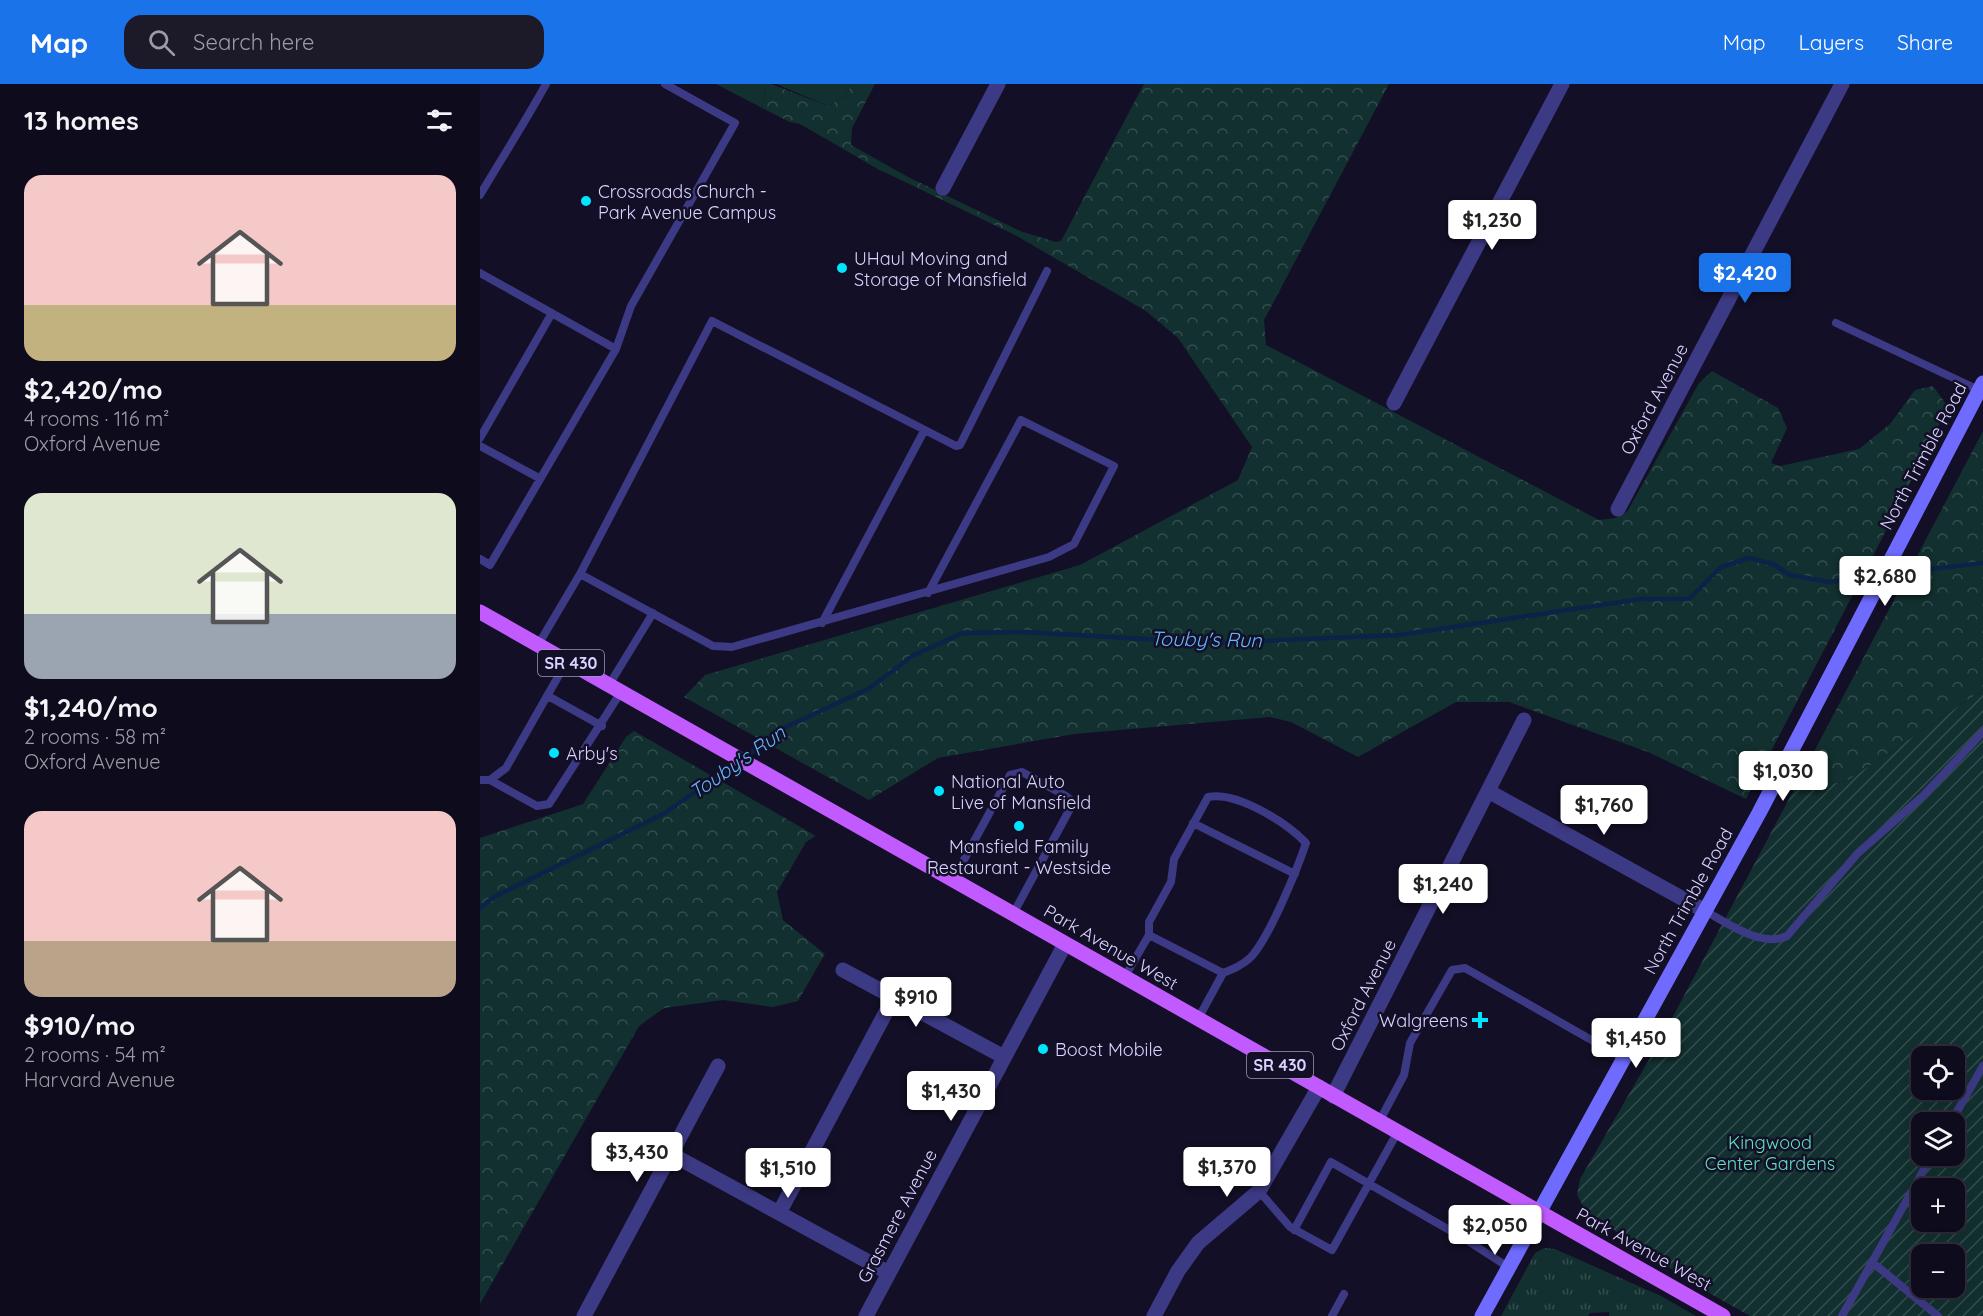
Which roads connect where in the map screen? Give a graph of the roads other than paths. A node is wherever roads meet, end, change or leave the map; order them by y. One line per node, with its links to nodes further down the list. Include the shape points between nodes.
1 (546, 84): 7 (lane)
2 (664, 84): 12 (lane, via 735,123 631,306)
3 (998, 84): 6 (street)
4 (1562, 84): 14 (street)
5 (1842, 84): 19 (street, Oxford Avenue)
6 (944, 188)
7 (480, 195)
8 (1047, 271): 15 (lane, via 960,445 952,445)
9 (480, 273): 10 (lane)
10 (552, 313): 12 (lane); 16 (lane)
11 (1836, 323): 13 (lane)
12 (616, 349): 18 (lane)
13 (1981, 386): 39 (main road, North Trimble Road)
14 (1394, 403)
15 (924, 430): 21 (lane, via 712,321); 25 (lane)
16 (480, 438)
17 (480, 446): 18 (lane)
18 (539, 478): 20 (lane, via 490,565)
19 (1618, 509)
20 (480, 559)
21 (580, 574): 24 (lane); 26 (lane)
22 (928, 593): 22 (lane, via 1021,420 1114,466 1074,544 1064,551); 25 (lane)
23 (480, 612): 26 (main road, Park Avenue West / SR 430)
24 (653, 613): 25 (lane, via 713,646 732,647); 28 (lane)
25 (822, 622)
26 (538, 645): 27 (main road, Park Avenue West / SR 430)
27 (567, 661): 28 (main road, Park Avenue West / SR 430); 29 (lane)
28 (615, 689): 31 (lane); 38 (main road, Park Avenue West / SR 430)
29 (548, 696): 31 (lane); 34 (lane, via 506,768)
30 (1524, 720): 35 (street, Oxford Avenue)
31 (602, 726): 34 (lane, via 549,804 537,806)
32 (1983, 732): 39 (lane, via 1923,796 1858,853 1787,936 1761,939)
33 (480, 780): 34 (lane)
34 (490, 780)
35 (1488, 791): 39 (street); 53 (street, Oxford Avenue)
36 (1193, 824): 37 (lane); 37 (lane, via 1208,797 1219,795 1252,807 1292,828 1306,843); 41 (lane, via 1174,859 1171,882 1149,922)
37 (1295, 874): 44 (lane, via 1255,952 1238,967)
38 (953, 880): 40 (main road, Park Avenue West / SR 430); 40 (lane, via 1011,775 1022,772 1066,796 1071,807)
39 (1705, 911): 49 (main road, North Trimble Road)
40 (1013, 914): 42 (main road, Park Avenue West / SR 430)
41 (1149, 935): 44 (lane); 45 (lane)
42 (1065, 944): 45 (main road, Park Avenue West / SR 430); 48 (street, Grasmere Avenue)
43 (843, 970): 46 (street)
44 (1223, 973): 47 (lane)
45 (1124, 978): 47 (main road, Park Avenue West / SR 430)
46 (894, 997): 48 (street); 62 (street)
47 (1198, 1019): 52 (main road, Park Avenue West / SR 430)
48 (1004, 1057): 66 (street, Grasmere Avenue)
49 (1623, 1058): 55 (lane, via 1457,967 1410,1043 1404,1075); 61 (main road, North Trimble Road)
50 (1983, 1065): 54 (lane)
51 (718, 1066): 57 (street)
52 (1319, 1088): 53 (main road, Park Avenue West / SR 430); 60 (street)
53 (1333, 1096): 55 (main road, Park Avenue West / SR 430)
54 (1957, 1112)
55 (1379, 1122): 56 (main road, Park Avenue West / SR 430)
56 (1397, 1132): 59 (lane); 61 (main road, Park Avenue West / SR 430)
57 (671, 1154): 62 (street); 68 (street)
58 (1926, 1166): 64 (lane)
59 (1369, 1184): 63 (lane, via 1333,1250); 63 (lane, via 1331,1162); 65 (lane)
60 (1259, 1191): 63 (lane); 70 (street, via 1198,1243)
61 (1539, 1212): 65 (main road, North Trimble Road); 73 (main road, Park Avenue West / SR 430)
62 (779, 1213): 66 (street)
63 (1294, 1230)
64 (1872, 1262): 74 (lane); 75 (lane)
65 (1508, 1267): 72 (main road, North Trimble Road)
66 (889, 1273): 69 (street, Grasmere Avenue)
67 (1344, 1294): 71 (lane)
68 (584, 1316)
69 (866, 1316)
70 (1154, 1316)
71 (1332, 1316)
72 (1482, 1316)
73 (1723, 1316)
74 (1842, 1316)
75 (1938, 1316)

